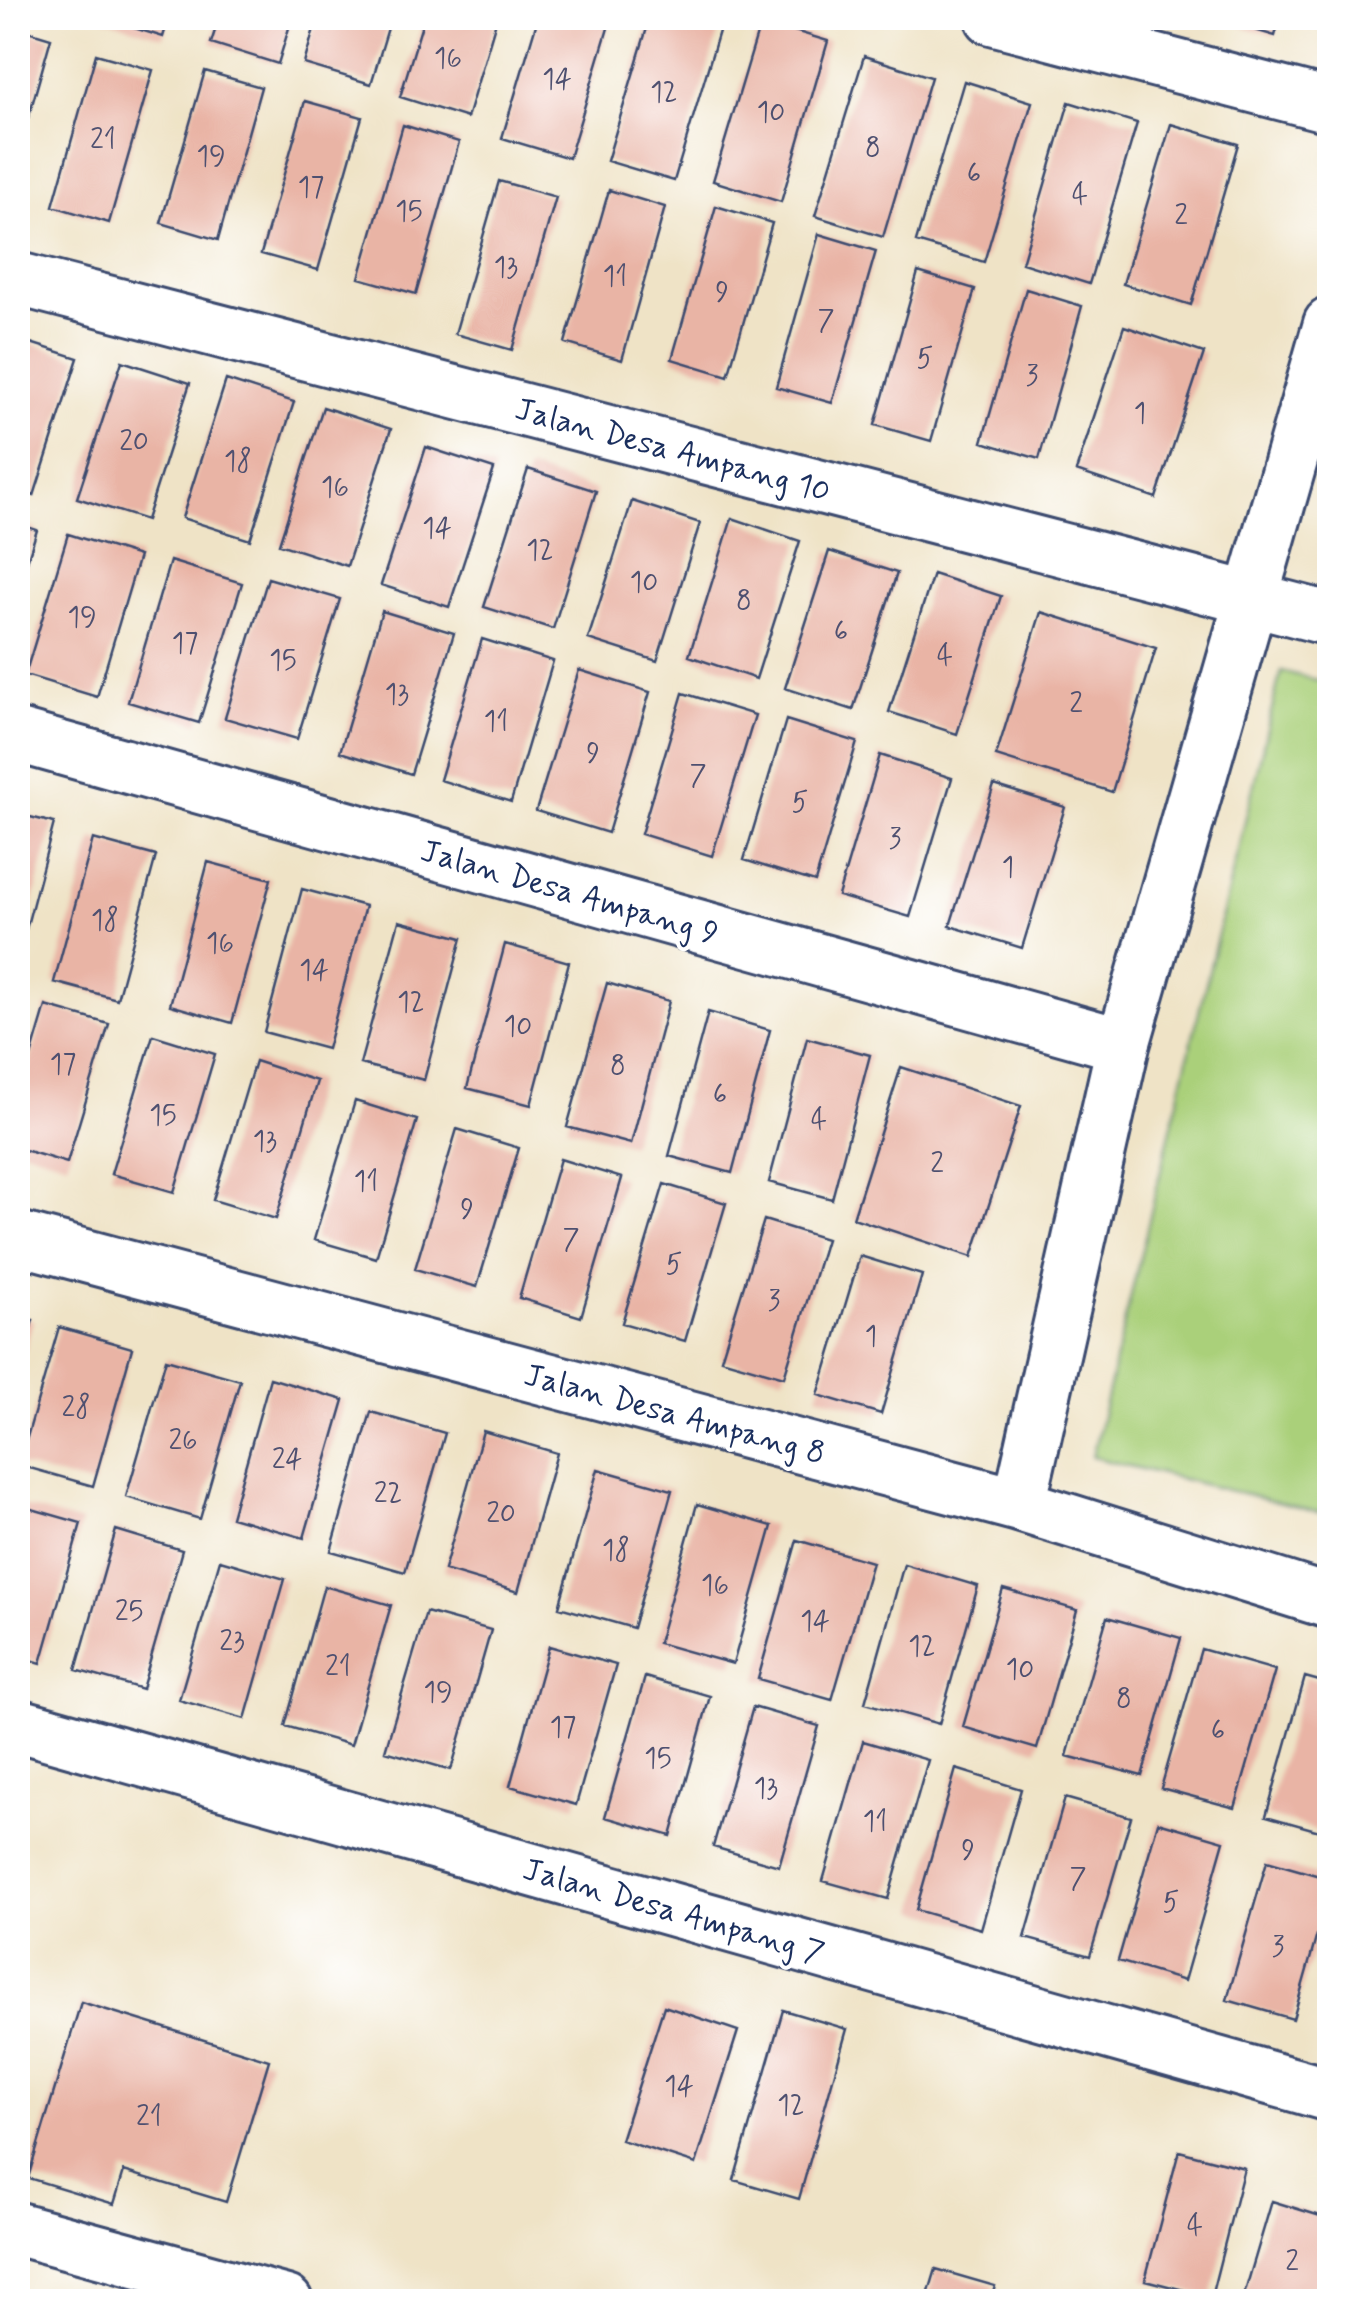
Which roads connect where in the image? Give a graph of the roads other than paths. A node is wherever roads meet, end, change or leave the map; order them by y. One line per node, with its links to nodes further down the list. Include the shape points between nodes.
1 (992, 18): 2 (street)
2 (1330, 106)
3 (18, 279): 5 (street, Jalan Desa Ampang 10)
4 (1330, 324): 5 (street)
5 (1248, 598): 6 (street, Jalan Desa Ampang 10); 8 (street)
6 (1330, 619)
7 (18, 736): 8 (street, Jalan Desa Ampang 9)
8 (1123, 1045): 10 (street)
9 (18, 1238): 10 (street, Jalan Desa Ampang 8)
10 (1019, 1505): 11 (street, Jalan Desa Ampang 8)
11 (1330, 1602)
12 (18, 1726): 13 (street, Jalan Desa Ampang 7)
13 (1330, 2095)
14 (18, 2229): 15 (street)
15 (286, 2302)

